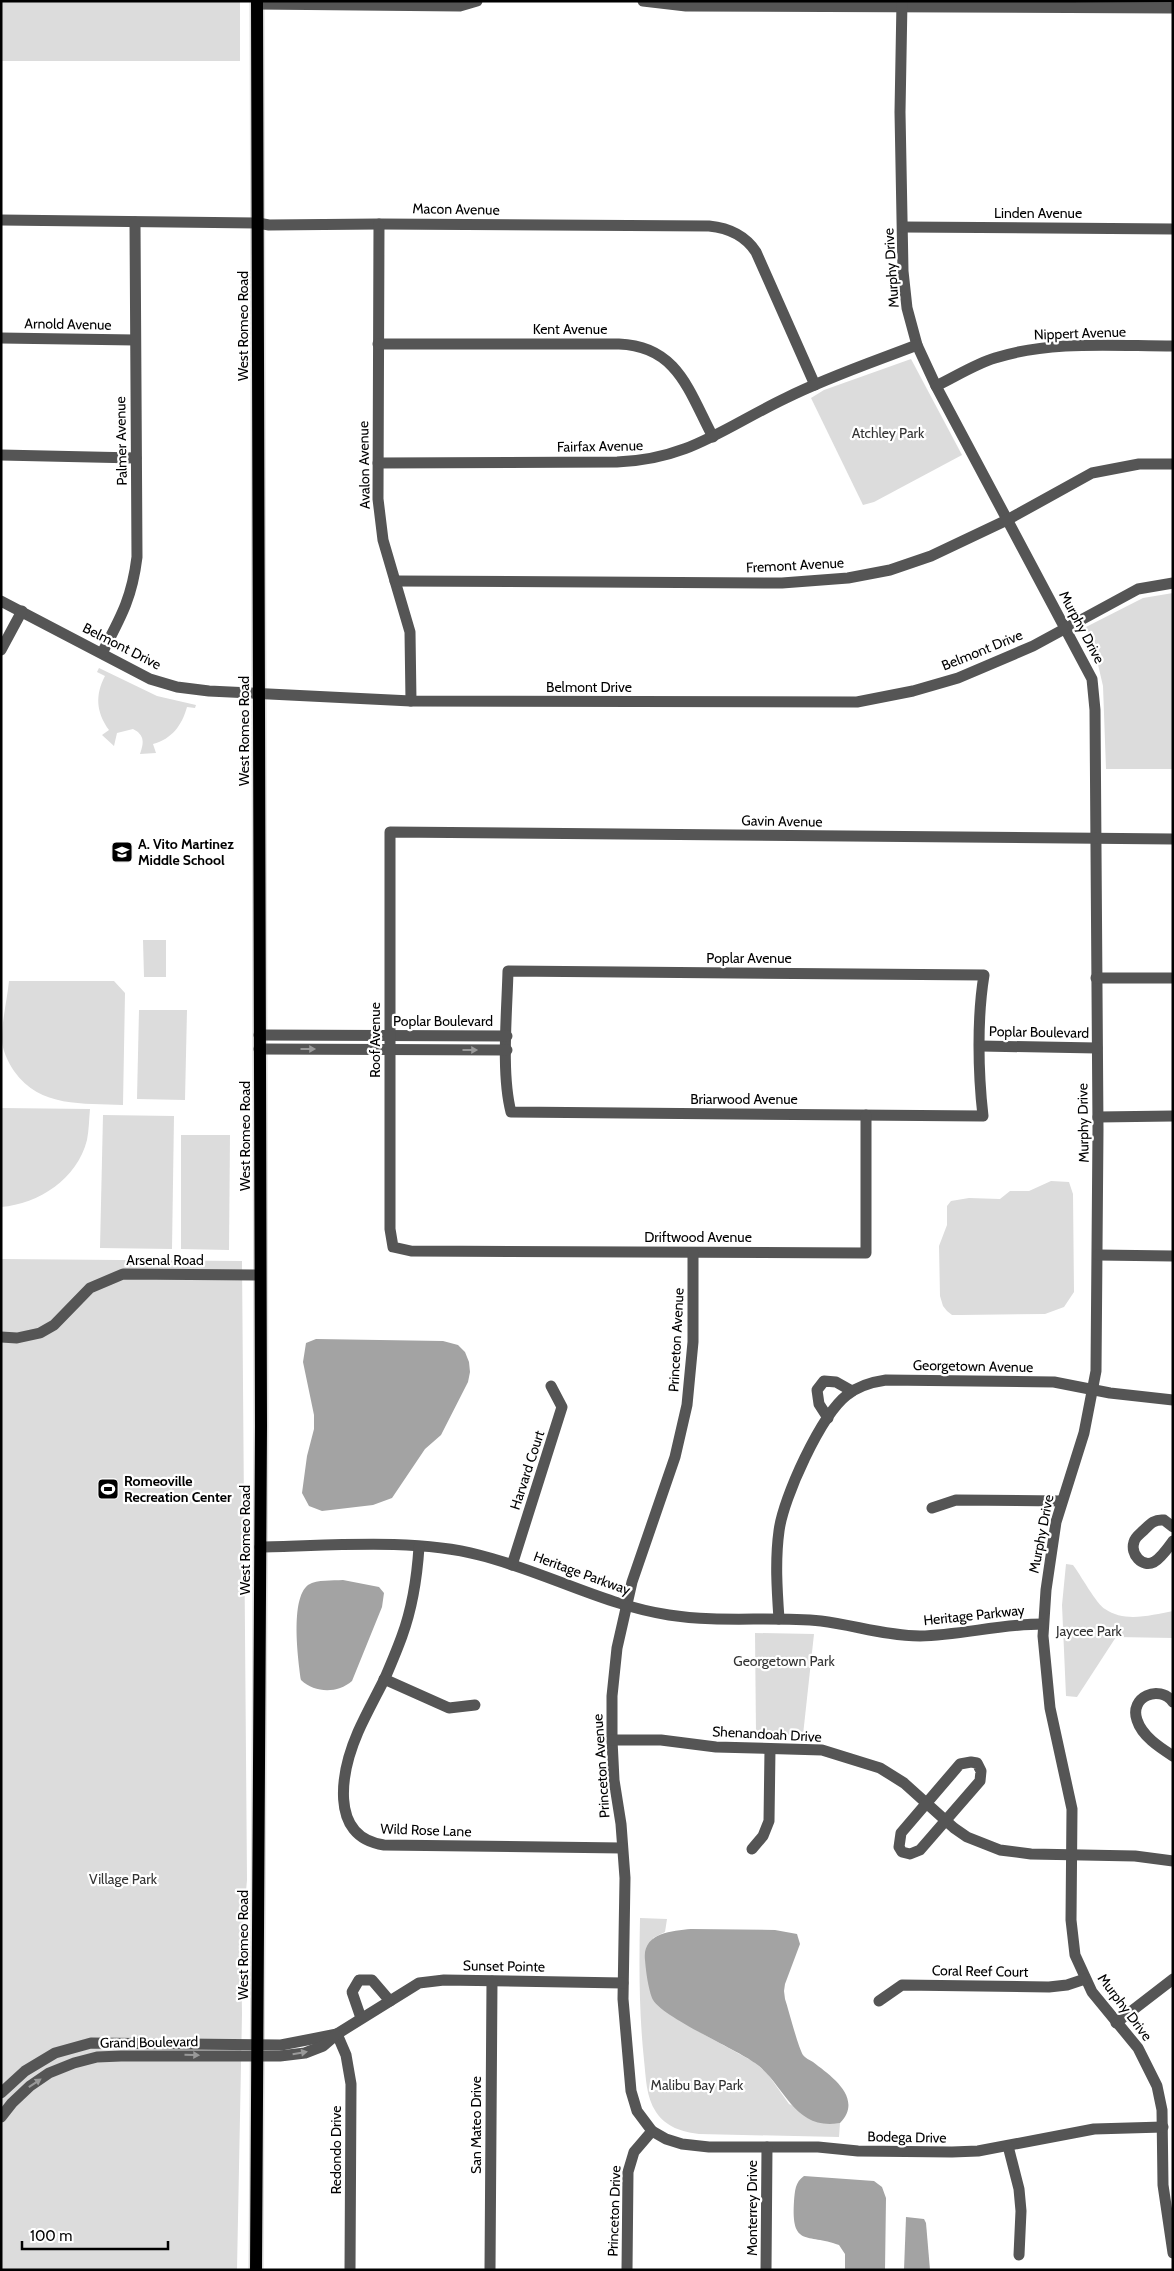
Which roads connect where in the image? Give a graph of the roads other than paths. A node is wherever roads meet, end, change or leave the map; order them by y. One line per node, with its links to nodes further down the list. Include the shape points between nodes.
1 (477, 1): 3 (street, via 460,6)
2 (643, 1): 4 (street, via 686,6)
3 (257, 3): 8 (main road, West Romeo Road)
4 (902, 4): 5 (street); 10 (street, Murphy Drive)
5 (1173, 8)
6 (1, 220): 7 (street, Macon Avenue)
7 (135, 222): 8 (street, Macon Avenue); 13 (street, Palmer Avenue)
8 (258, 224): 9 (street, Macon Avenue); 32 (main road, West Romeo Road)
9 (379, 224): 14 (street, Avalon Avenue); 17 (street, Macon Avenue, via 709,226 727,229 745,239 756,252)
10 (902, 227): 11 (street, Linden Avenue); 15 (street, Murphy Drive, via 907,308)
11 (1173, 228)
12 (1, 338): 13 (street, Arnold Avenue)
13 (135, 340): 21 (street, Palmer Avenue)
14 (378, 344): 19 (street, Kent Avenue, via 643,346 664,357 679,372); 22 (street, Avalon Avenue)
15 (917, 345): 17 (street, Fairfax Avenue); 18 (street, Murphy Drive)
16 (1173, 346): 18 (street, Nippert Avenue, via 1031,349 993,358)
17 (815, 385): 19 (street, Fairfax Avenue)
18 (936, 386): 24 (street, Murphy Drive)
19 (713, 437): 22 (street, Fairfax Avenue, via 667,456 633,462)
20 (1, 455): 21 (street)
21 (136, 458): 31 (street, Palmer Avenue, via 133,584 124,611)
22 (378, 462): 25 (street, Avalon Avenue, via 380,521)
23 (1173, 464): 24 (street, Fremont Avenue, via 1139,464 1092,473)
24 (1007, 520): 25 (street, Fremont Avenue, via 931,556 898,567 823,581); 29 (street, Murphy Drive)
25 (395, 581): 33 (street, Avalon Avenue, via 410,632)
26 (1173, 583): 29 (street, Belmont Drive, via 1138,590)
27 (1, 601): 28 (street, Belmont Drive)
28 (22, 611): 30 (street); 31 (street, Belmont Drive)
29 (1066, 627): 33 (street, Belmont Drive, via 1033,646 958,678 857,702); 35 (street, Murphy Drive, via 1092,679)
30 (1, 650)
31 (102, 653): 32 (street, Belmont Drive, via 150,678 177,687)
32 (258, 693): 33 (street, Belmont Drive); 39 (main road, West Romeo Road)
33 (410, 701)
34 (390, 832): 35 (street, Gavin Avenue); 40 (street, Roof Avenue)
35 (1096, 839): 36 (street, Gavin Avenue); 37 (street, Murphy Drive)
36 (1173, 839)
37 (1096, 978): 38 (street); 43 (street, Murphy Drive)
38 (1173, 978)
39 (259, 1035): 40 (street, Poplar Boulevard); 44 (main road, West Romeo Road)
40 (389, 1036): 41 (street, Poplar Boulevard); 45 (street, Roof Avenue)
41 (507, 1036): 42 (street, Poplar Avenue, via 508,971 984,975); 46 (street, Briarwood Avenue)
42 (981, 1046): 43 (street, Poplar Boulevard); 47 (street, Briarwood Avenue, via 984,1116)
43 (1096, 1048): 48 (street, Murphy Drive)
44 (259, 1049): 45 (street, one-way to 45); 54 (main road, West Romeo Road)
45 (390, 1049): 46 (street, one-way to 46); 50 (street, Roof Avenue, via 390,1229)
46 (507, 1050): 47 (street, Briarwood Avenue, via 511,1112)
47 (866, 1115): 51 (street, Driftwood Avenue, via 866,1253)
48 (1098, 1116): 49 (street); 52 (street, Murphy Drive)
49 (1173, 1116)
50 (393, 1247): 51 (street, Driftwood Avenue, via 411,1251)
51 (693, 1253): 68 (street, Princeton Avenue, via 693,1342 687,1405 674,1457)
52 (1098, 1255): 53 (street); 57 (street, Murphy Drive, via 1098,1345)
53 (1173, 1256)
54 (260, 1275): 55 (street, Arsenal Road, via 122,1274 90,1288 54,1325 40,1333 17,1338); 66 (main road, West Romeo Road)
55 (1, 1337)
56 (551, 1386): 67 (street, Harvard Court, via 562,1407)
57 (1094, 1389): 58 (street, Georgetown Avenue, via 1054,1382 906,1380 875,1382); 59 (street, Georgetown Avenue); 61 (street, Murphy Drive, via 1084,1434)
58 (852, 1392): 60 (street, Georgetown Avenue, via 839,1402); 60 (street, via 836,1382 824,1381 817,1390 819,1404)
59 (1173, 1400)
60 (828, 1418): 69 (street, Georgetown Avenue, via 803,1462 782,1514 777,1556)
61 (1061, 1501): 62 (street, via 956,1500); 70 (street, Murphy Drive)
62 (932, 1508)
63 (1172, 1526): 64 (street, via 1164,1520 1151,1523 1136,1538 1134,1553 1141,1561 1151,1563)
64 (1173, 1541)
65 (419, 1546): 66 (street, Heritage Parkway); 67 (street, Heritage Parkway, via 478,1554); 71 (street, Wild Rose Lane, via 413,1599)
66 (260, 1547): 92 (main road, West Romeo Road)
67 (512, 1564): 68 (street, Heritage Parkway)
68 (626, 1606): 69 (street, Heritage Parkway, via 699,1619); 74 (street, Princeton Avenue, via 614,1674)
69 (778, 1619): 70 (street, Heritage Parkway, via 820,1621 886,1634 918,1636)
70 (1043, 1624): 81 (street, Murphy Drive, via 1050,1708 1072,1809)
71 (384, 1678): 73 (street, via 449,1708); 79 (street, Wild Rose Lane, via 350,1753 343,1788 348,1823 363,1838 384,1845)
72 (1173, 1702): 76 (street, via 1164,1694 1151,1693 1140,1700 1135,1712 1138,1724 1154,1744)
73 (475, 1705)
74 (612, 1740): 75 (street, Shenandoah Drive, via 661,1740); 79 (street, Princeton Avenue)
75 (770, 1749): 77 (street, Shenandoah Drive, via 822,1750 855,1759 880,1768); 80 (street, via 769,1821 763,1836)
76 (1173, 1756)
77 (926, 1802): 78 (street, Shenandoah Drive); 78 (street, via 901,1833 899,1846 902,1852 910,1854 920,1850); 78 (street, via 960,1764 977,1763 981,1771 980,1781)
78 (946, 1822): 81 (street, Shenandoah Drive, via 967,1837 1000,1850)
79 (622, 1848): 86 (street, Princeton Avenue, via 625,1878)
80 (752, 1849)
81 (1072, 1856): 82 (street, Shenandoah Drive, via 1135,1856); 83 (street, Murphy Drive, via 1072,1934)
82 (1173, 1861)
83 (1084, 1979): 88 (street, Coral Reef Court, via 1049,1987 902,1985); 90 (street, Murphy Drive)
84 (1173, 1979): 90 (street)
85 (492, 1981): 86 (street, Sunset Pointe); 87 (street, Sunset Pointe, via 419,1983); 103 (street, San Mateo Drive)
86 (623, 1983): 96 (street, Princeton Avenue, via 633,2100)
87 (390, 2001): 89 (street, Sunset Pointe); 89 (street, via 372,1980 358,1980 352,1992)
88 (879, 2001)
89 (361, 2018): 91 (street, Sunset Pointe)
90 (1116, 2023): 95 (street, Murphy Drive, via 1138,2048 1153,2076)
91 (337, 2034): 92 (street, Sunset Pointe, via 323,2046 305,2053); 102 (street, Redondo Drive, via 346,2055 352,2084)
92 (257, 2050): 93 (street, Grand Boulevard, via 91,2043 55,2054 24,2071); 94 (street, Grand Boulevard, one-way to 92, via 30,2086 74,2063 97,2057); 101 (main road, West Romeo Road)
93 (1, 2093)
94 (1, 2117)
95 (1163, 2127): 97 (street, Bodega Drive, via 1094,2129); 99 (street, Murphy Drive, via 1163,2186)
96 (652, 2131): 98 (street, Bodega Drive, via 682,2144); 104 (street, Princeton Drive, via 634,2152 628,2172)
97 (1008, 2146): 98 (street, Bodega Drive, via 952,2152); 100 (street, via 1019,2189)
98 (767, 2147): 105 (street, Monterrey Drive)
99 (1173, 2253)
100 (1019, 2255)
101 (256, 2270)
102 (350, 2270)
103 (490, 2270)
104 (627, 2270)
105 (766, 2270)

